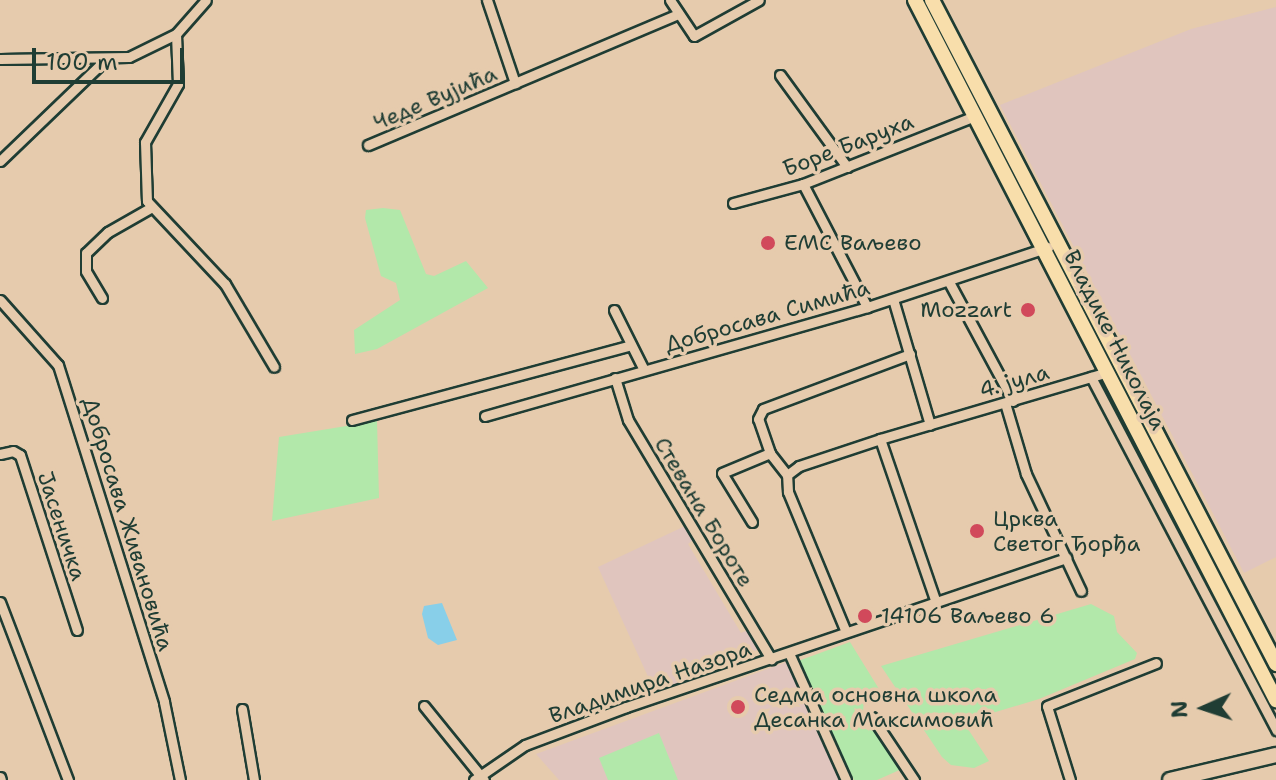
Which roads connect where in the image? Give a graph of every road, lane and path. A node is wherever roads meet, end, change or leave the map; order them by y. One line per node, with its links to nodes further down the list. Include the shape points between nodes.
1 (206, 0): 8 (street)
2 (487, 0): 12 (street, Чеде Вујића)
3 (670, 0): 7 (street)
4 (759, 0): 7 (street, via 694,36)
5 (915, 0): 13 (main road, Владике Николаја)
6 (932, 0): 20 (main road, Владике Николаја)
7 (678, 14): 12 (street, Чеде Вујића)
8 (176, 34): 10 (street, via 142,53); 19 (street, via 178,84 145,142)
9 (0, 59): 10 (street)
10 (104, 61): 15 (street)
11 (780, 75): 16 (street)
12 (515, 83): 14 (street, Чеде Вујића)
13 (975, 116): 16 (street, Боре Баруха); 20 (main road, Владике Николаја)
14 (368, 145)
15 (0, 161)
16 (847, 167): 17 (street, Боре Баруха)
17 (803, 184): 18 (street, Боре Баруха); 25 (street)
18 (733, 203)
19 (150, 208): 22 (street, via 108,232 86,253 86,271); 29 (street, via 225,284)
20 (1050, 246): 21 (street, Добросава Симића); 31 (main road, Владике Николаја); 52 (main road, Владике Николаја)
21 (949, 282): 23 (street, Добросава Симића); 34 (street)
22 (102, 298)
23 (893, 299): 25 (street, Добросава Симића); 28 (street)
24 (0, 300): 61 (street, Добросава Живановића, via 58,365 164,702)
25 (867, 307): 30 (street, Добросава Симића)
26 (614, 310): 27 (street)
27 (631, 345): 30 (street); 36 (street)
28 (910, 354): 37 (street); 39 (street, via 763,409 758,427)
29 (274, 367)
30 (644, 370): 33 (street, Добросава Симића)
31 (1107, 372): 32 (street, 4. јула); 53 (main road, Владике Николаја)
32 (1091, 377): 34 (street, 4. јула); 57 (street)
33 (615, 378): 35 (street, Добросава Симића); 50 (street, Стевана Бороте, via 628,420)
34 (1009, 402): 37 (street, 4. јула); 43 (street, via 1026,474)
35 (485, 416)
36 (352, 420)
37 (930, 425): 38 (street, 4. јула)
38 (880, 439): 41 (street, 4. јула, via 799,466); 45 (street)
39 (770, 453): 41 (street); 42 (street, via 722,473)
40 (0, 454): 47 (street, Јасеничка, via 20,455)
41 (787, 475): 48 (street, via 788,492)
42 (752, 522)
43 (1067, 558): 44 (street); 45 (street, Владимира Назора)
44 (1081, 591)
45 (935, 600): 48 (street, Владимира Назора)
46 (0, 602): 60 (street)
47 (77, 630)
48 (846, 632): 49 (street, Владимира Назора)
49 (789, 653): 50 (street, Владимира Назора); 63 (street)
50 (771, 659): 59 (street, Владимира Назора, via 525,745)
51 (1156, 663): 65 (street, via 1047,706)
52 (1276, 664)
53 (1276, 700)
54 (424, 706): 59 (street)
55 (242, 709): 62 (street)
56 (872, 717): 64 (street)
57 (1276, 730)
58 (1276, 755): 66 (street)
59 (479, 778)
60 (68, 780)
61 (180, 780)
62 (254, 780)
63 (846, 780)
64 (914, 780)
65 (1070, 780)
66 (1170, 780)

